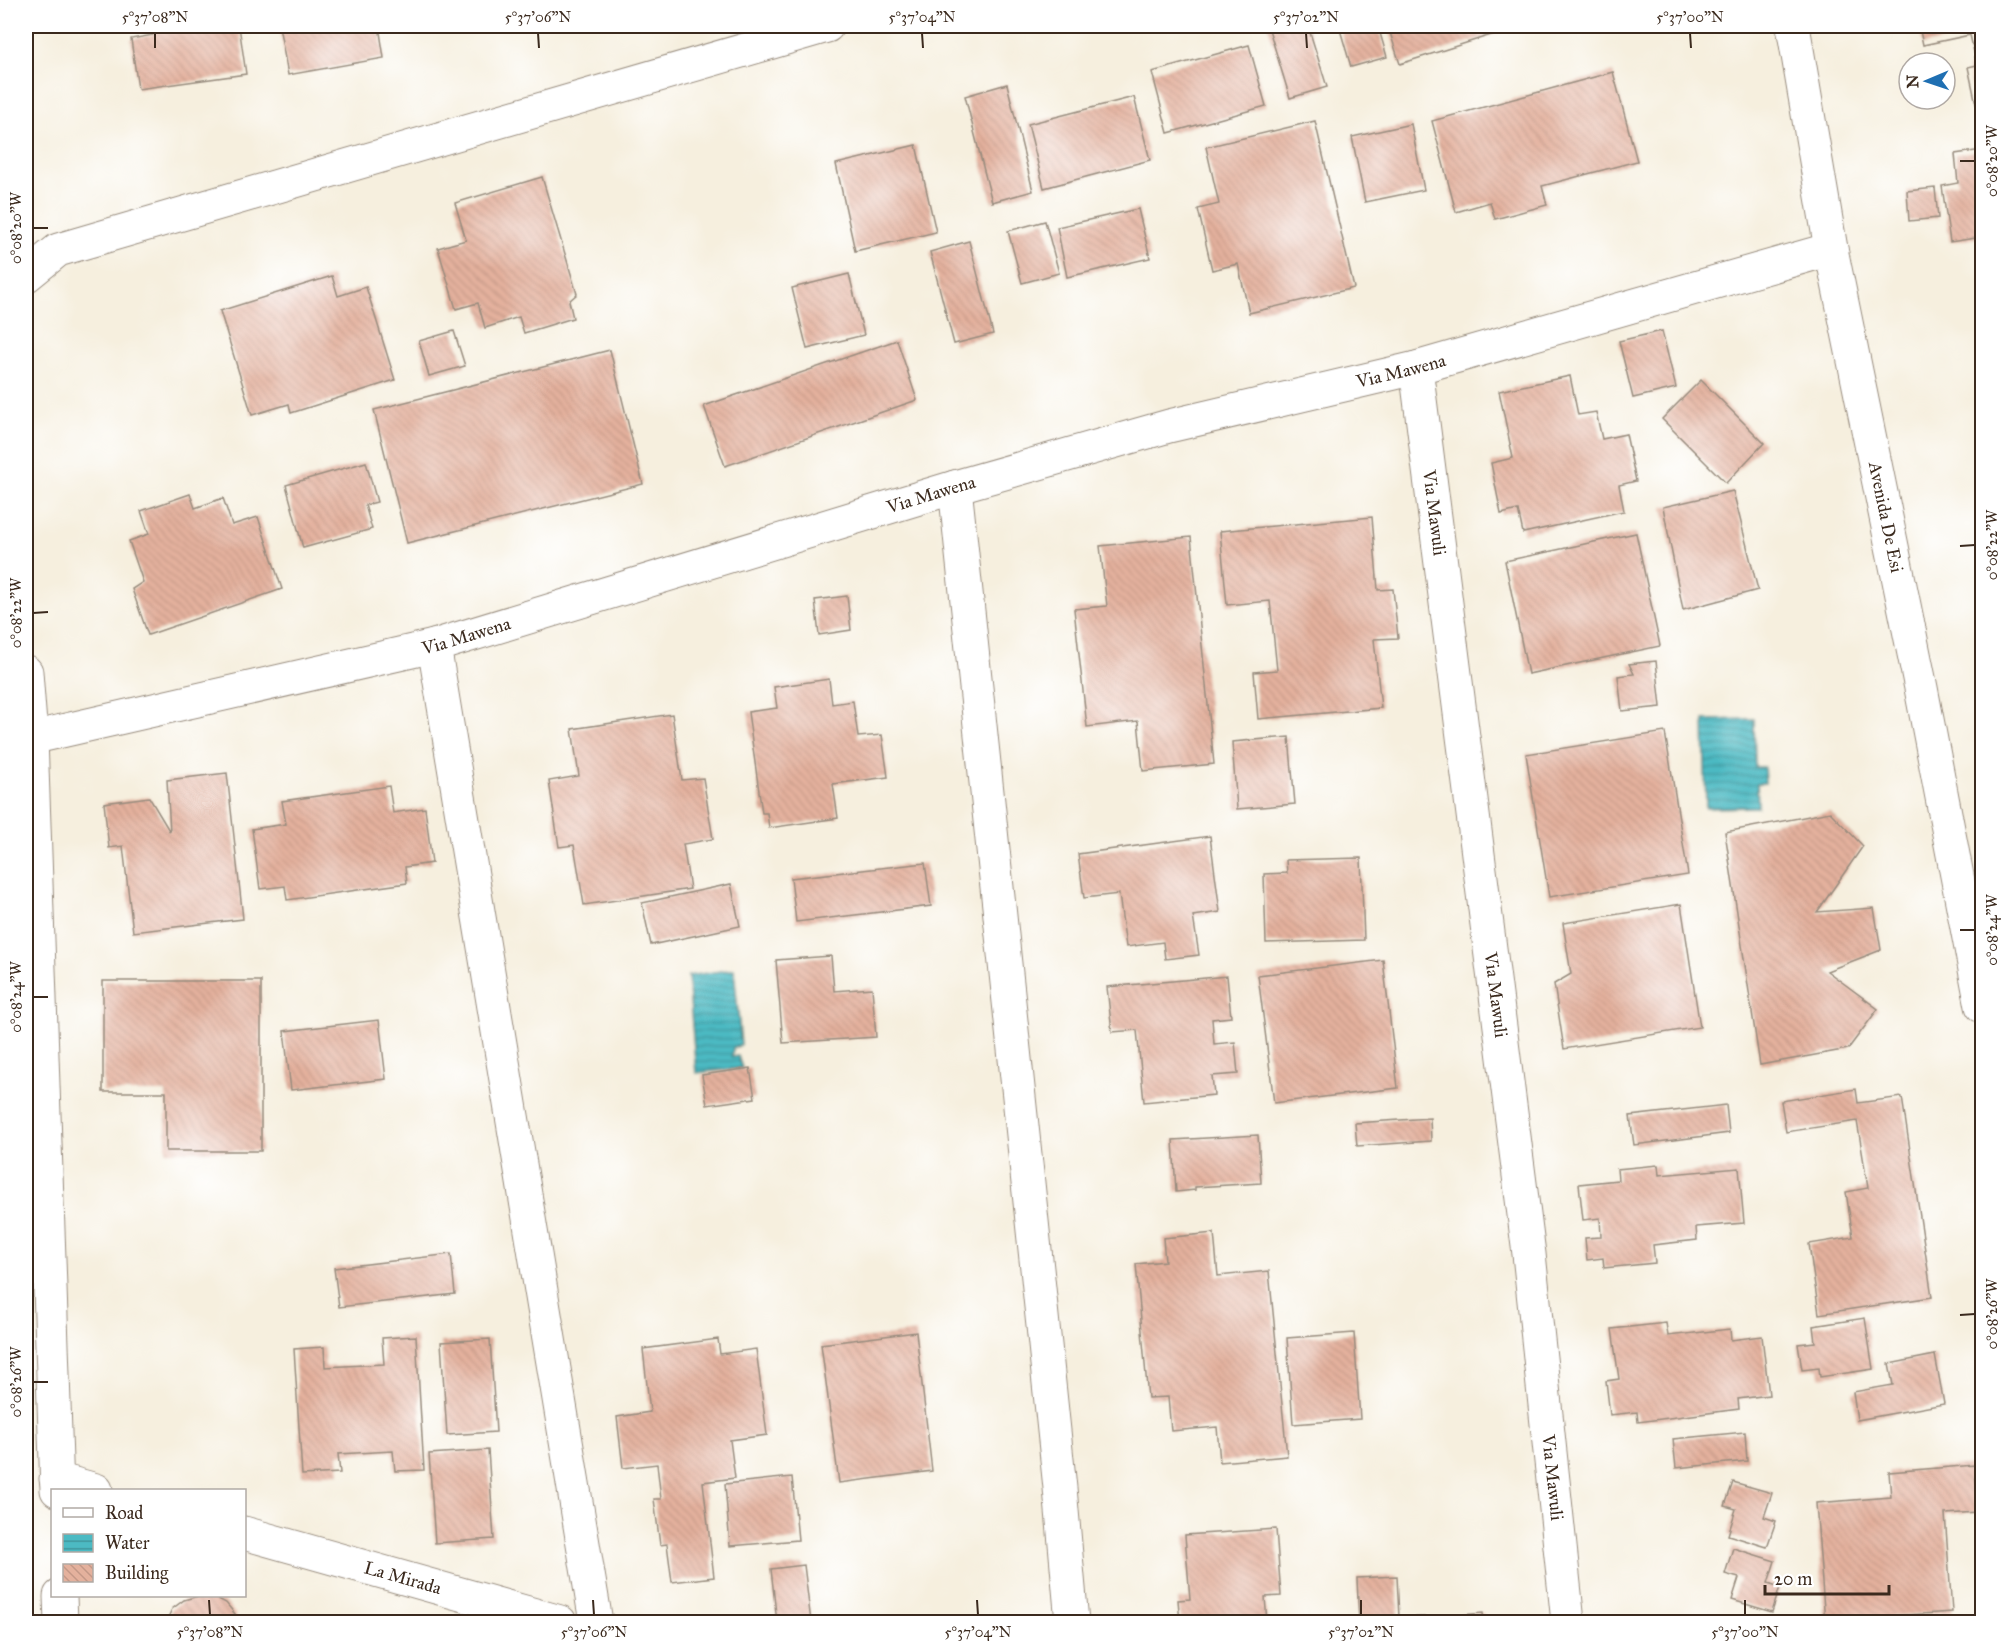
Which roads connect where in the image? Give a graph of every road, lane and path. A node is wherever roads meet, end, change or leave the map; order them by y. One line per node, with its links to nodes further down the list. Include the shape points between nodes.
1 (827, 26): 4 (street, via 58,250)
2 (1793, 26): 3 (street, Avenida De Esi)
3 (1831, 249): 5 (street, Via Mawena); 10 (street, Avenida De Esi)
4 (26, 276)
5 (1416, 368): 6 (street, Via Mawena, via 1169,426); 19 (street, Via Mawuli, via 1529,1254)
6 (955, 487): 7 (street, Via Mawena); 18 (street)
7 (434, 646): 9 (street, Via Mawena); 17 (street)
8 (26, 672): 9 (street)
9 (31, 738): 11 (street)
10 (1983, 1006)
11 (57, 1485): 12 (street)
12 (83, 1489)
13 (246, 1534): 16 (street, La Mirada)
14 (60, 1597): 15 (street)
15 (61, 1623)
16 (560, 1623)
17 (596, 1623)
18 (1072, 1623)
19 (1568, 1623)

